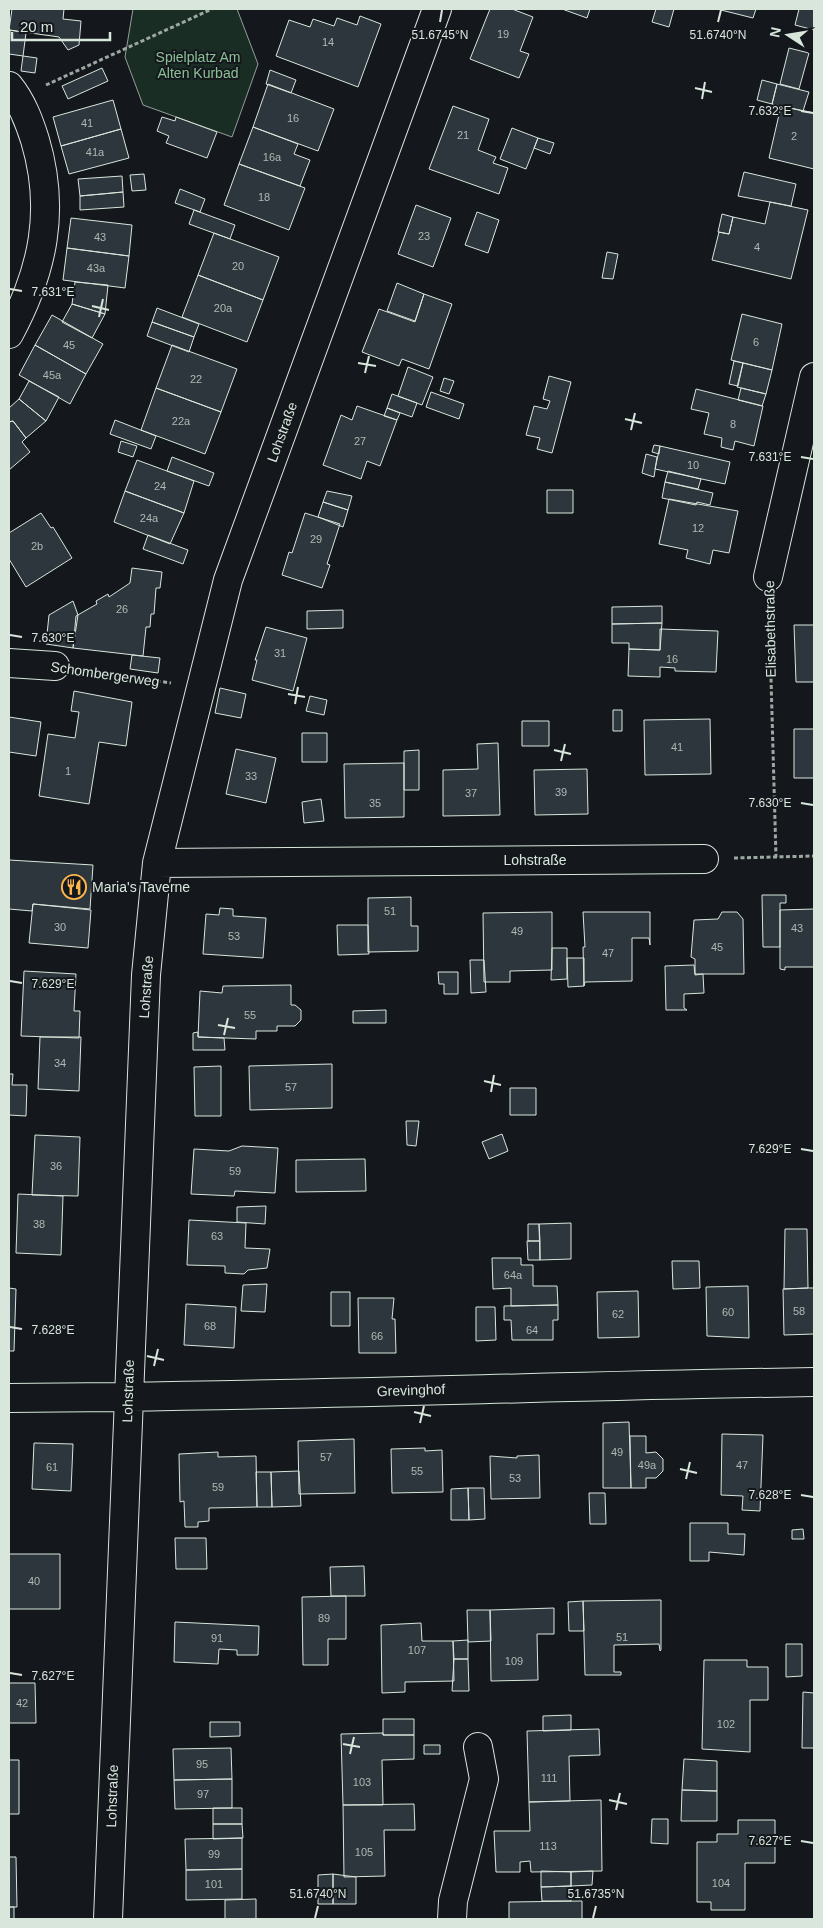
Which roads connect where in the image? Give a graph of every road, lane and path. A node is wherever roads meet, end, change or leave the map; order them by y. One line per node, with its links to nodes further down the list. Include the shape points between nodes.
1 (212, 9): 3 (path)
2 (437, 9): 9 (street, Lohstraße, via 228,580)
3 (13, 92): 4 (street, via 40,158 46,192 46,223 32,285)
4 (9, 334)
5 (814, 377): 6 (street, Elisabethstraße)
6 (768, 577): 11 (path, Elisabethstraße)
7 (9, 663): 8 (street, Schombergerweg)
8 (55, 666): 9 (path, Schombergerweg, via 155,679)
9 (200, 689): 13 (street, Lohstraße)
10 (814, 856): 11 (path)
11 (776, 857): 12 (path)
12 (704, 859): 13 (street, Lohstraße)
13 (157, 864): 16 (street, Lohstraße, via 146,975)
14 (814, 1382): 16 (street, Grevinghof)
15 (9, 1398): 16 (street, Grevinghof)
16 (127, 1398): 18 (street, Lohstraße)
17 (478, 1746): 19 (street, via 484,1779 453,1901)
18 (108, 1919)
19 (452, 1919)

